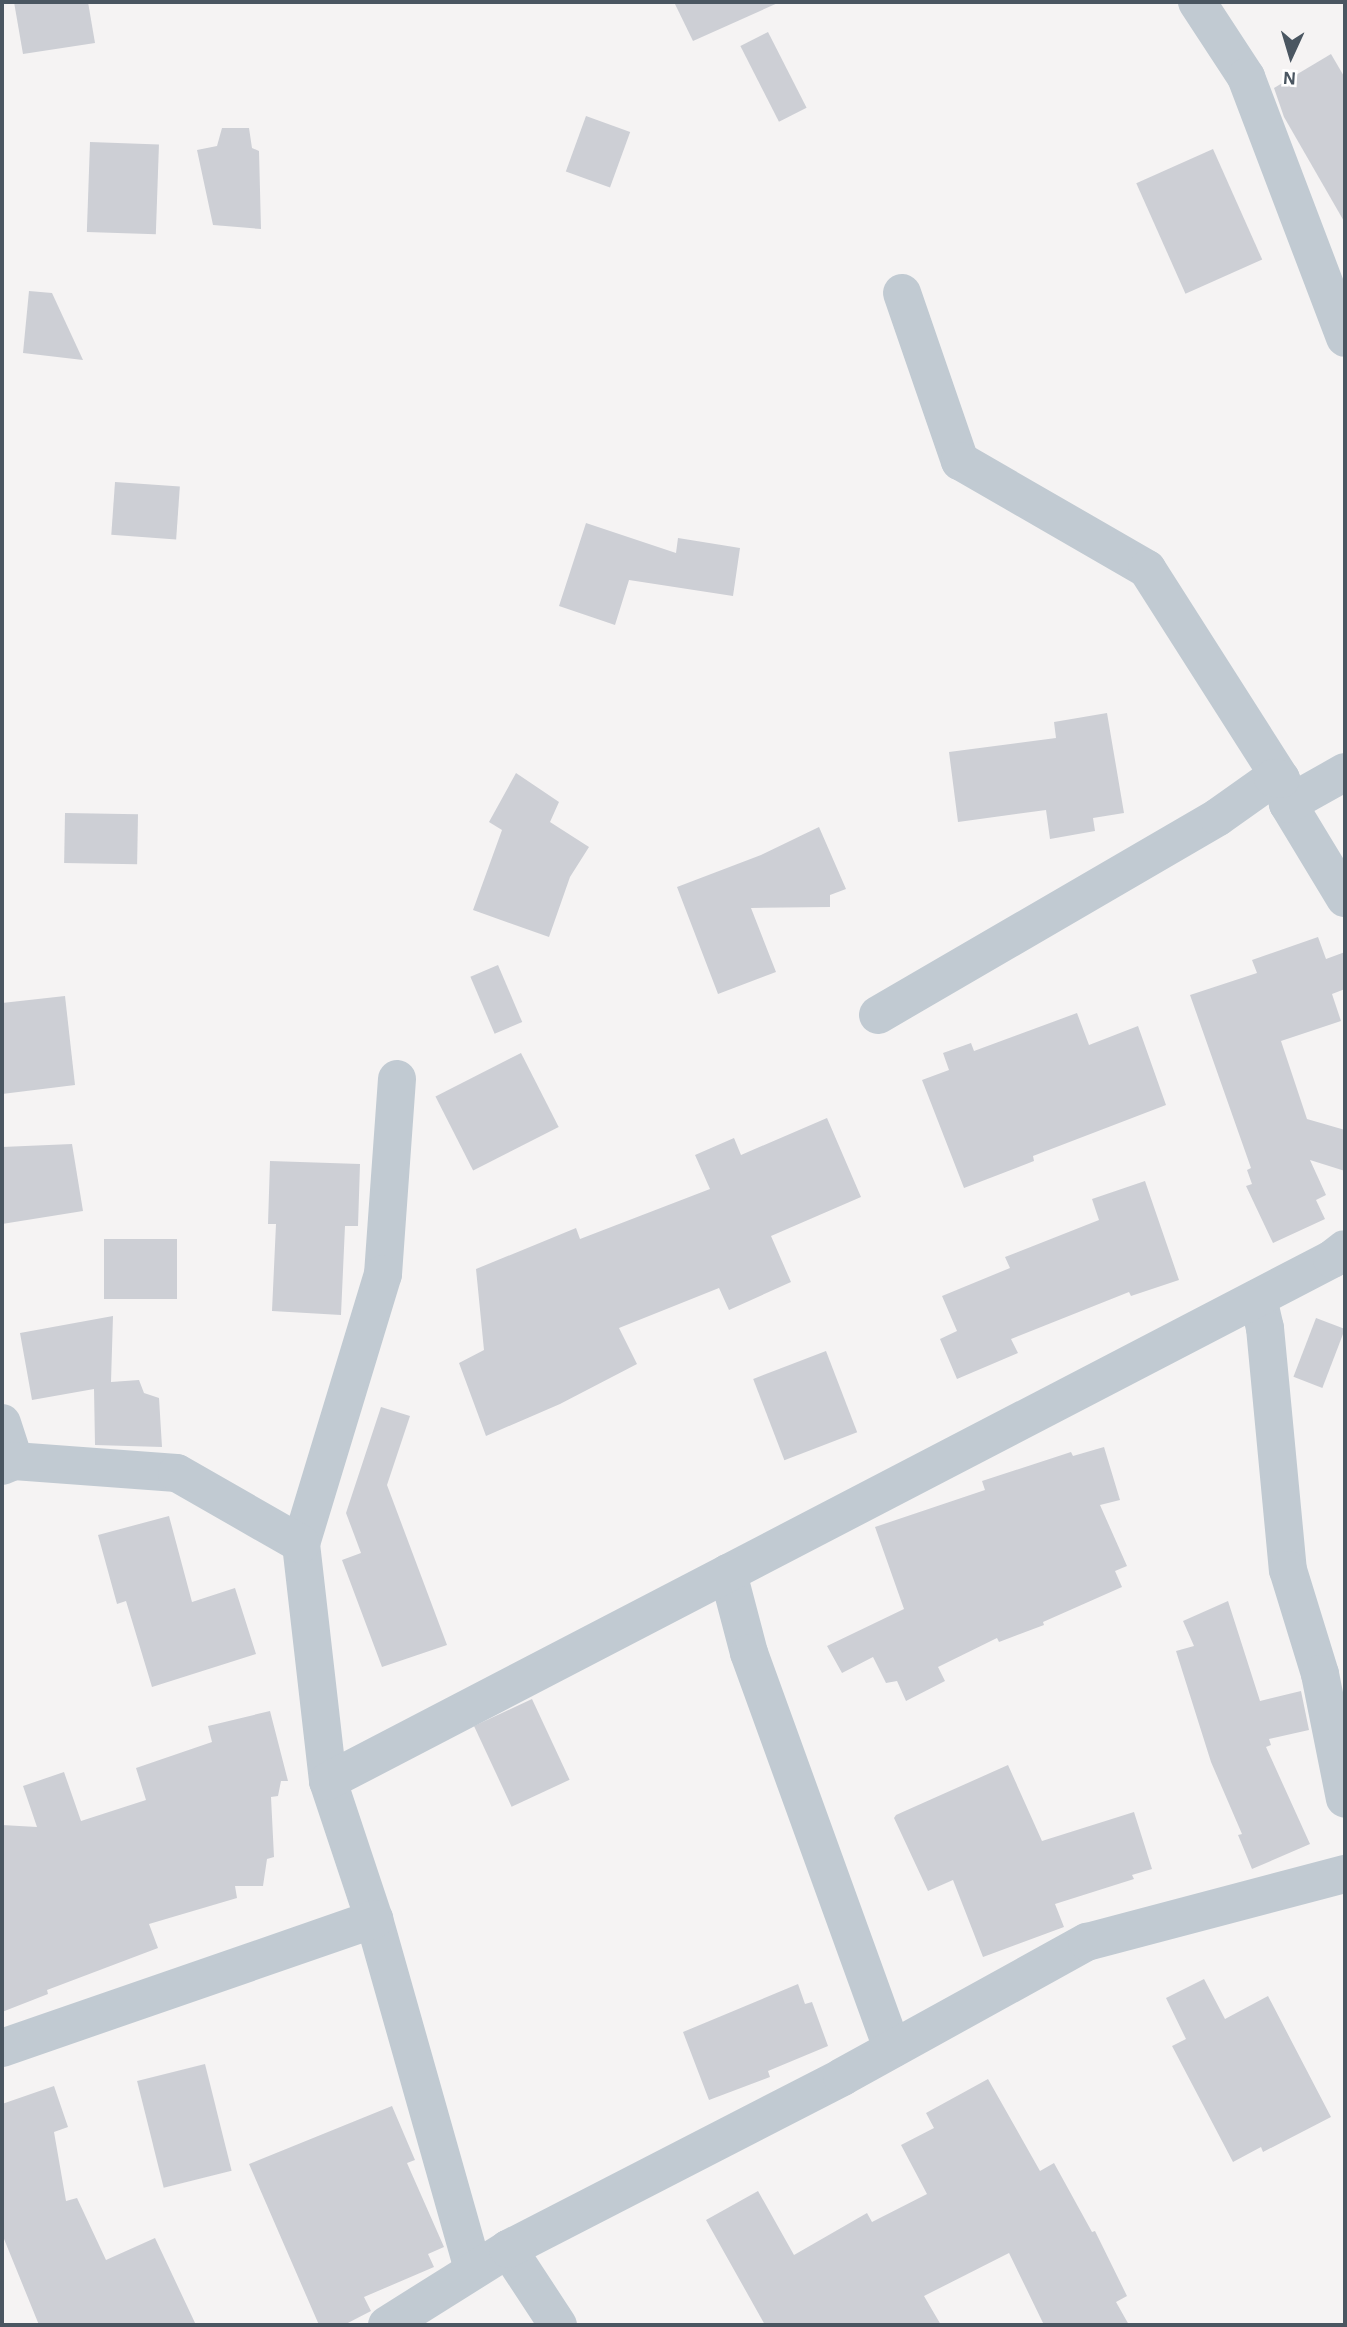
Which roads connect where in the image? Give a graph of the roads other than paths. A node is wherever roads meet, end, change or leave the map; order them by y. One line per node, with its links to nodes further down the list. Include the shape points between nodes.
1 (1197, 2): 3 (street, via 1246,77)
2 (902, 293): 5 (street, via 960,461 1142,564)
3 (1345, 338)
4 (1345, 772): 5 (street)
5 (1285, 791): 6 (street); 7 (street, via 1273,778 1218,817)
6 (1345, 898)
7 (878, 1015)
8 (397, 1079): 13 (street, via 383,1274)
9 (1345, 1249): 10 (street)
10 (1258, 1298): 14 (street); 16 (street, via 1265,1328 1288,1570 1320,1674)
11 (2, 1423): 12 (street)
12 (8, 1464): 13 (street, via 177,1474)
13 (301, 1544): 15 (street)
14 (728, 1573): 15 (street); 20 (street, via 749,1653)
15 (328, 1782): 18 (street)
16 (1345, 1799)
17 (1345, 1874): 20 (street, via 1087,1942)
18 (374, 1919): 19 (street); 22 (street)
19 (2, 2048)
20 (892, 2049): 21 (street)
21 (508, 2249): 22 (street); 24 (street)
22 (473, 2270): 23 (street)
23 (387, 2325)
24 (558, 2325)

